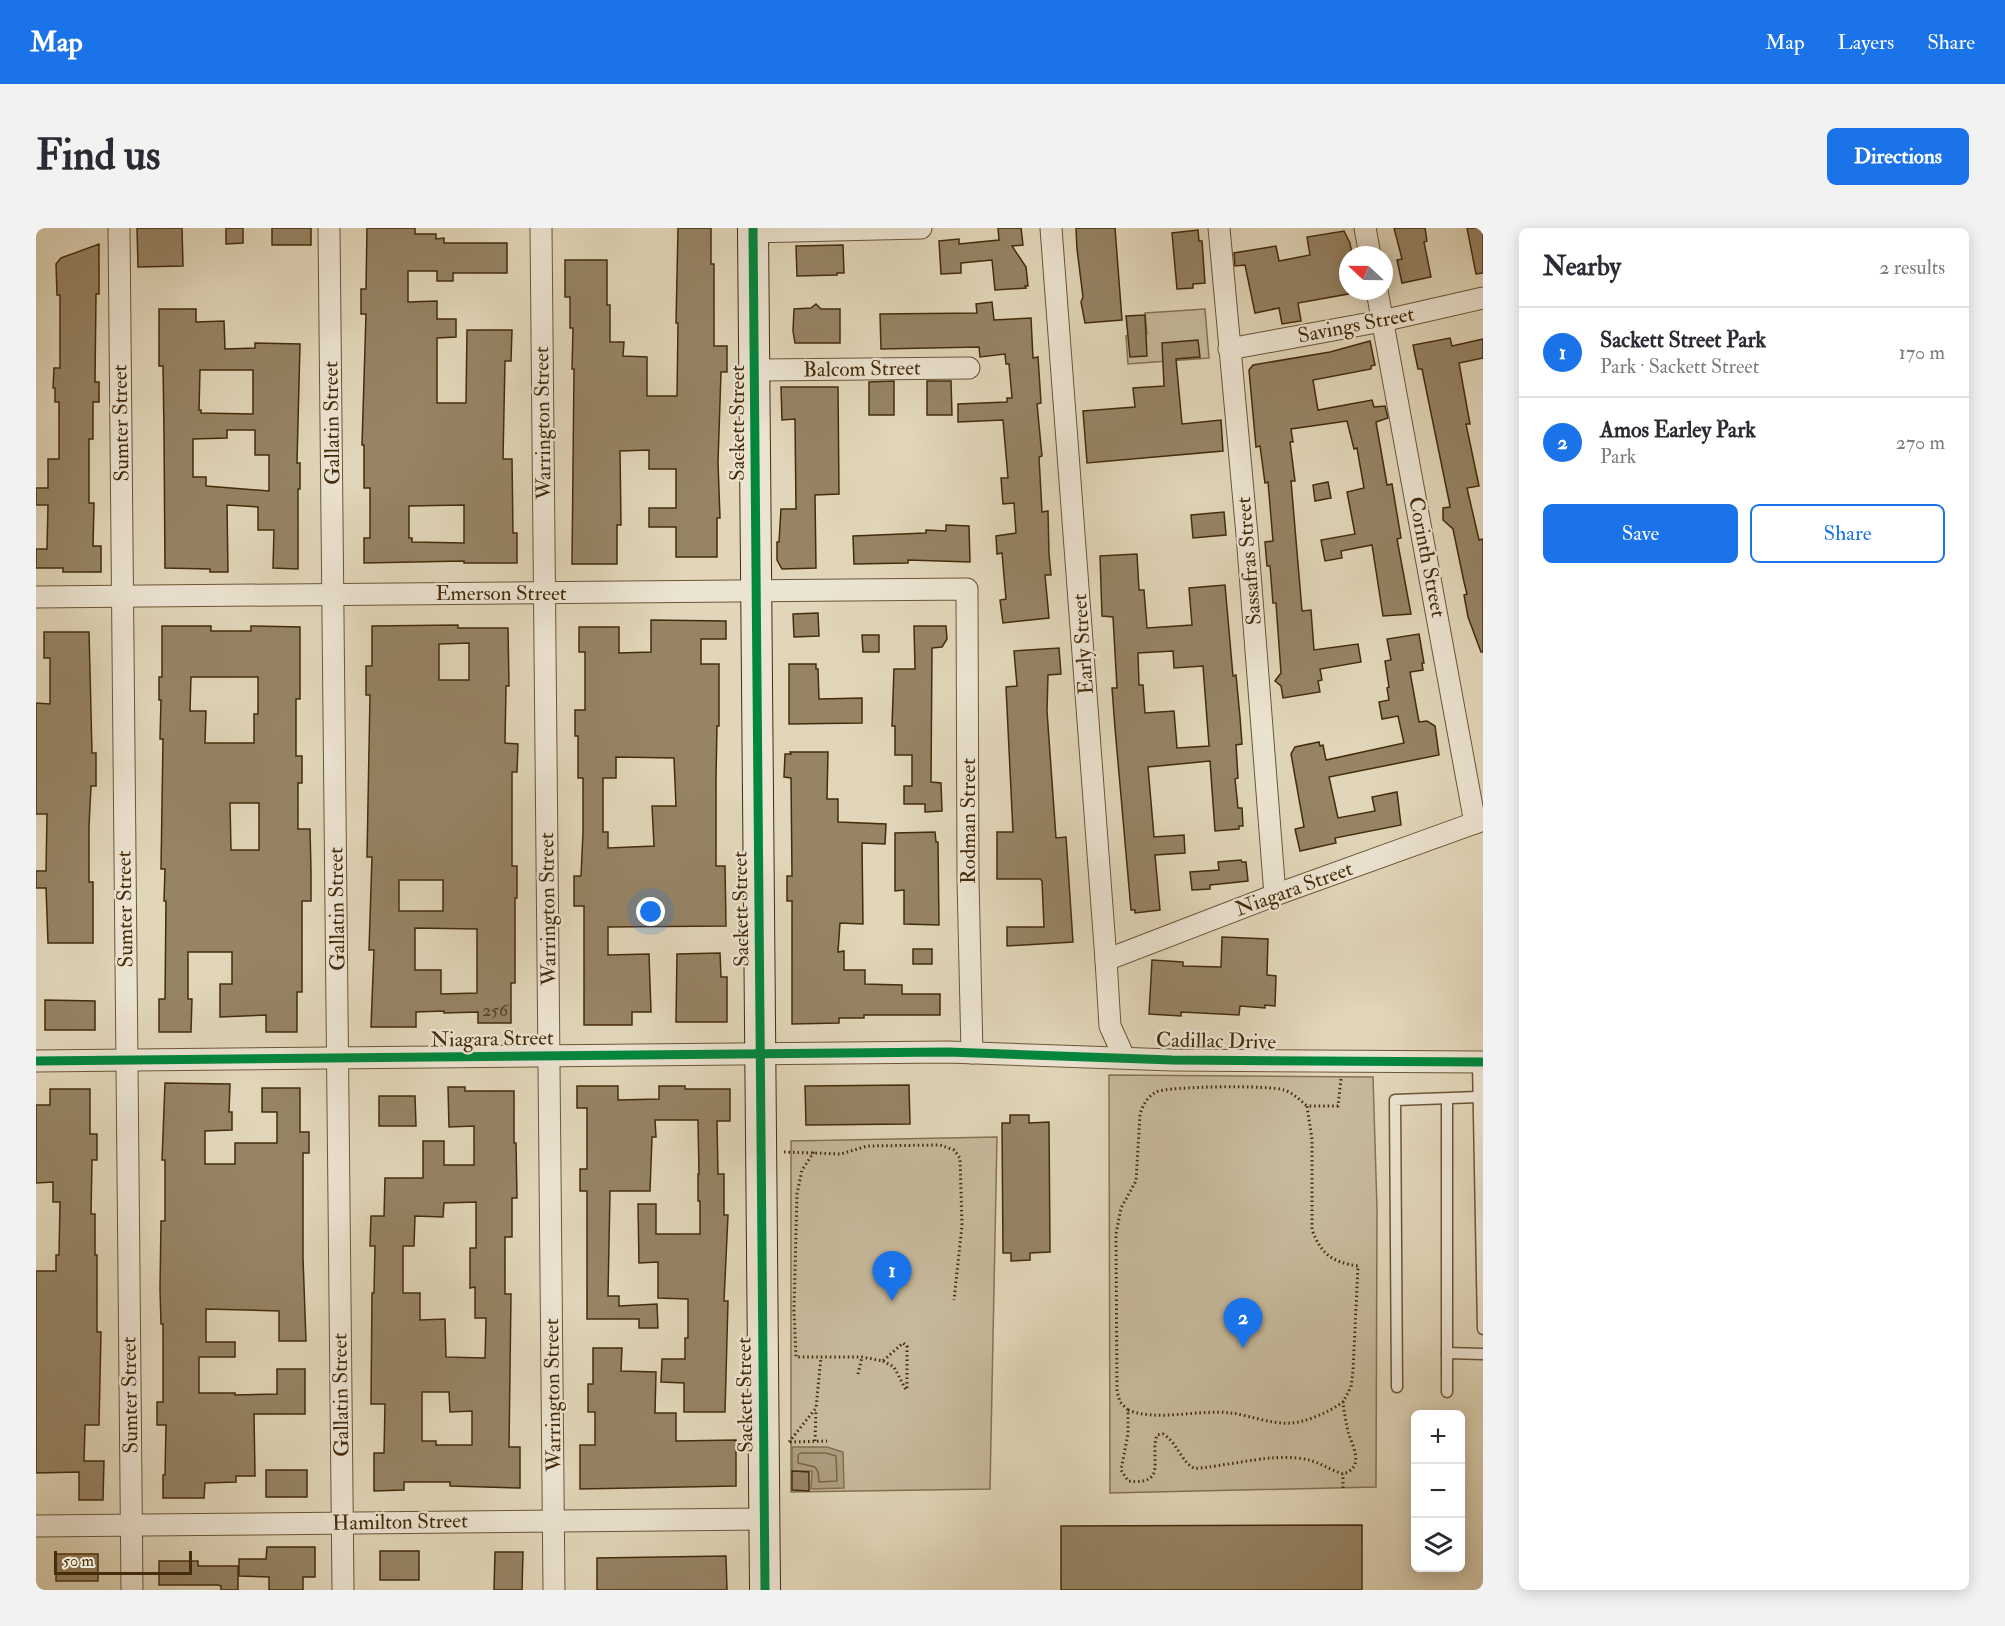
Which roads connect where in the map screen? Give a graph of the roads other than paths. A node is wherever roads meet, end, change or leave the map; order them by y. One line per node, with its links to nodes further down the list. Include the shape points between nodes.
1 (119, 228): 20 (street, Sumter Street)
2 (330, 228): 19 (street, Gallatin Street)
3 (541, 228): 18 (street, Warrington Street)
4 (921, 228): 8 (street)
5 (1051, 228): 24 (street, Early Street)
6 (1219, 228): 13 (street, Sassafras Street)
7 (1365, 228): 9 (street)
8 (753, 230): 15 (street, Sackett Street)
9 (1368, 246)
10 (1483, 298): 12 (street, Savings Street)
11 (1378, 300): 12 (street, Corinth Street)
12 (1382, 321): 13 (street, Savings Street); 22 (street, Corinth Street)
13 (1229, 349): 23 (street, Sassafras Street)
14 (969, 368): 15 (street, Balcom Street)
15 (754, 370): 17 (street, Sackett Street)
16 (967, 589): 17 (street, Emerson Street); 26 (street, Rodman Street)
17 (756, 590): 18 (street, Emerson Street); 27 (street, Sackett Street)
18 (545, 592): 19 (street, Emerson Street); 28 (street, Warrington Street)
19 (333, 594): 20 (street, Emerson Street); 30 (street, Gallatin Street)
20 (122, 596): 21 (street, Emerson Street); 31 (street, Sumter Street)
21 (36, 597)
22 (1479, 822): 23 (street, Niagara Street)
23 (1275, 895): 24 (street, Niagara Street)
24 (1106, 960): 29 (street, Early Street, via 1110,1026)
25 (948, 1052): 26 (street, Cadillac Drive); 27 (street, Niagara Street)
26 (972, 1053): 29 (street, Cadillac Drive)
27 (760, 1054): 28 (street, Niagara Street); 42 (street, Sackett Street, via 761,1152 776,1442)
28 (549, 1056): 30 (street, Niagara Street); 43 (street, Warrington Street)
29 (1124, 1057): 33 (street, Cadillac Drive)
30 (338, 1058): 31 (street, Niagara Street); 44 (street, Gallatin Street)
31 (127, 1060): 32 (street, Niagara Street); 45 (street, Sumter Street)
32 (36, 1061)
33 (1480, 1062): 34 (lane)
34 (1478, 1097): 35 (lane); 36 (lane)
35 (1447, 1099): 38 (lane); 40 (lane, via 1395,1100)
36 (1481, 1122): 37 (lane)
37 (1483, 1329)
38 (1447, 1353): 39 (lane); 41 (lane)
39 (1483, 1354)
40 (1397, 1387)
41 (1447, 1392)
42 (764, 1519): 43 (street, Hamilton Street); 50 (street, Sackett Street)
43 (554, 1521): 44 (street, Hamilton Street); 49 (street, Warrington Street)
44 (343, 1523): 45 (street, Hamilton Street); 48 (street, Gallatin Street)
45 (132, 1525): 46 (street, Hamilton Street); 47 (street, Sumter Street)
46 (36, 1526)
47 (132, 1590)
48 (343, 1590)
49 (554, 1590)
50 (765, 1590)

